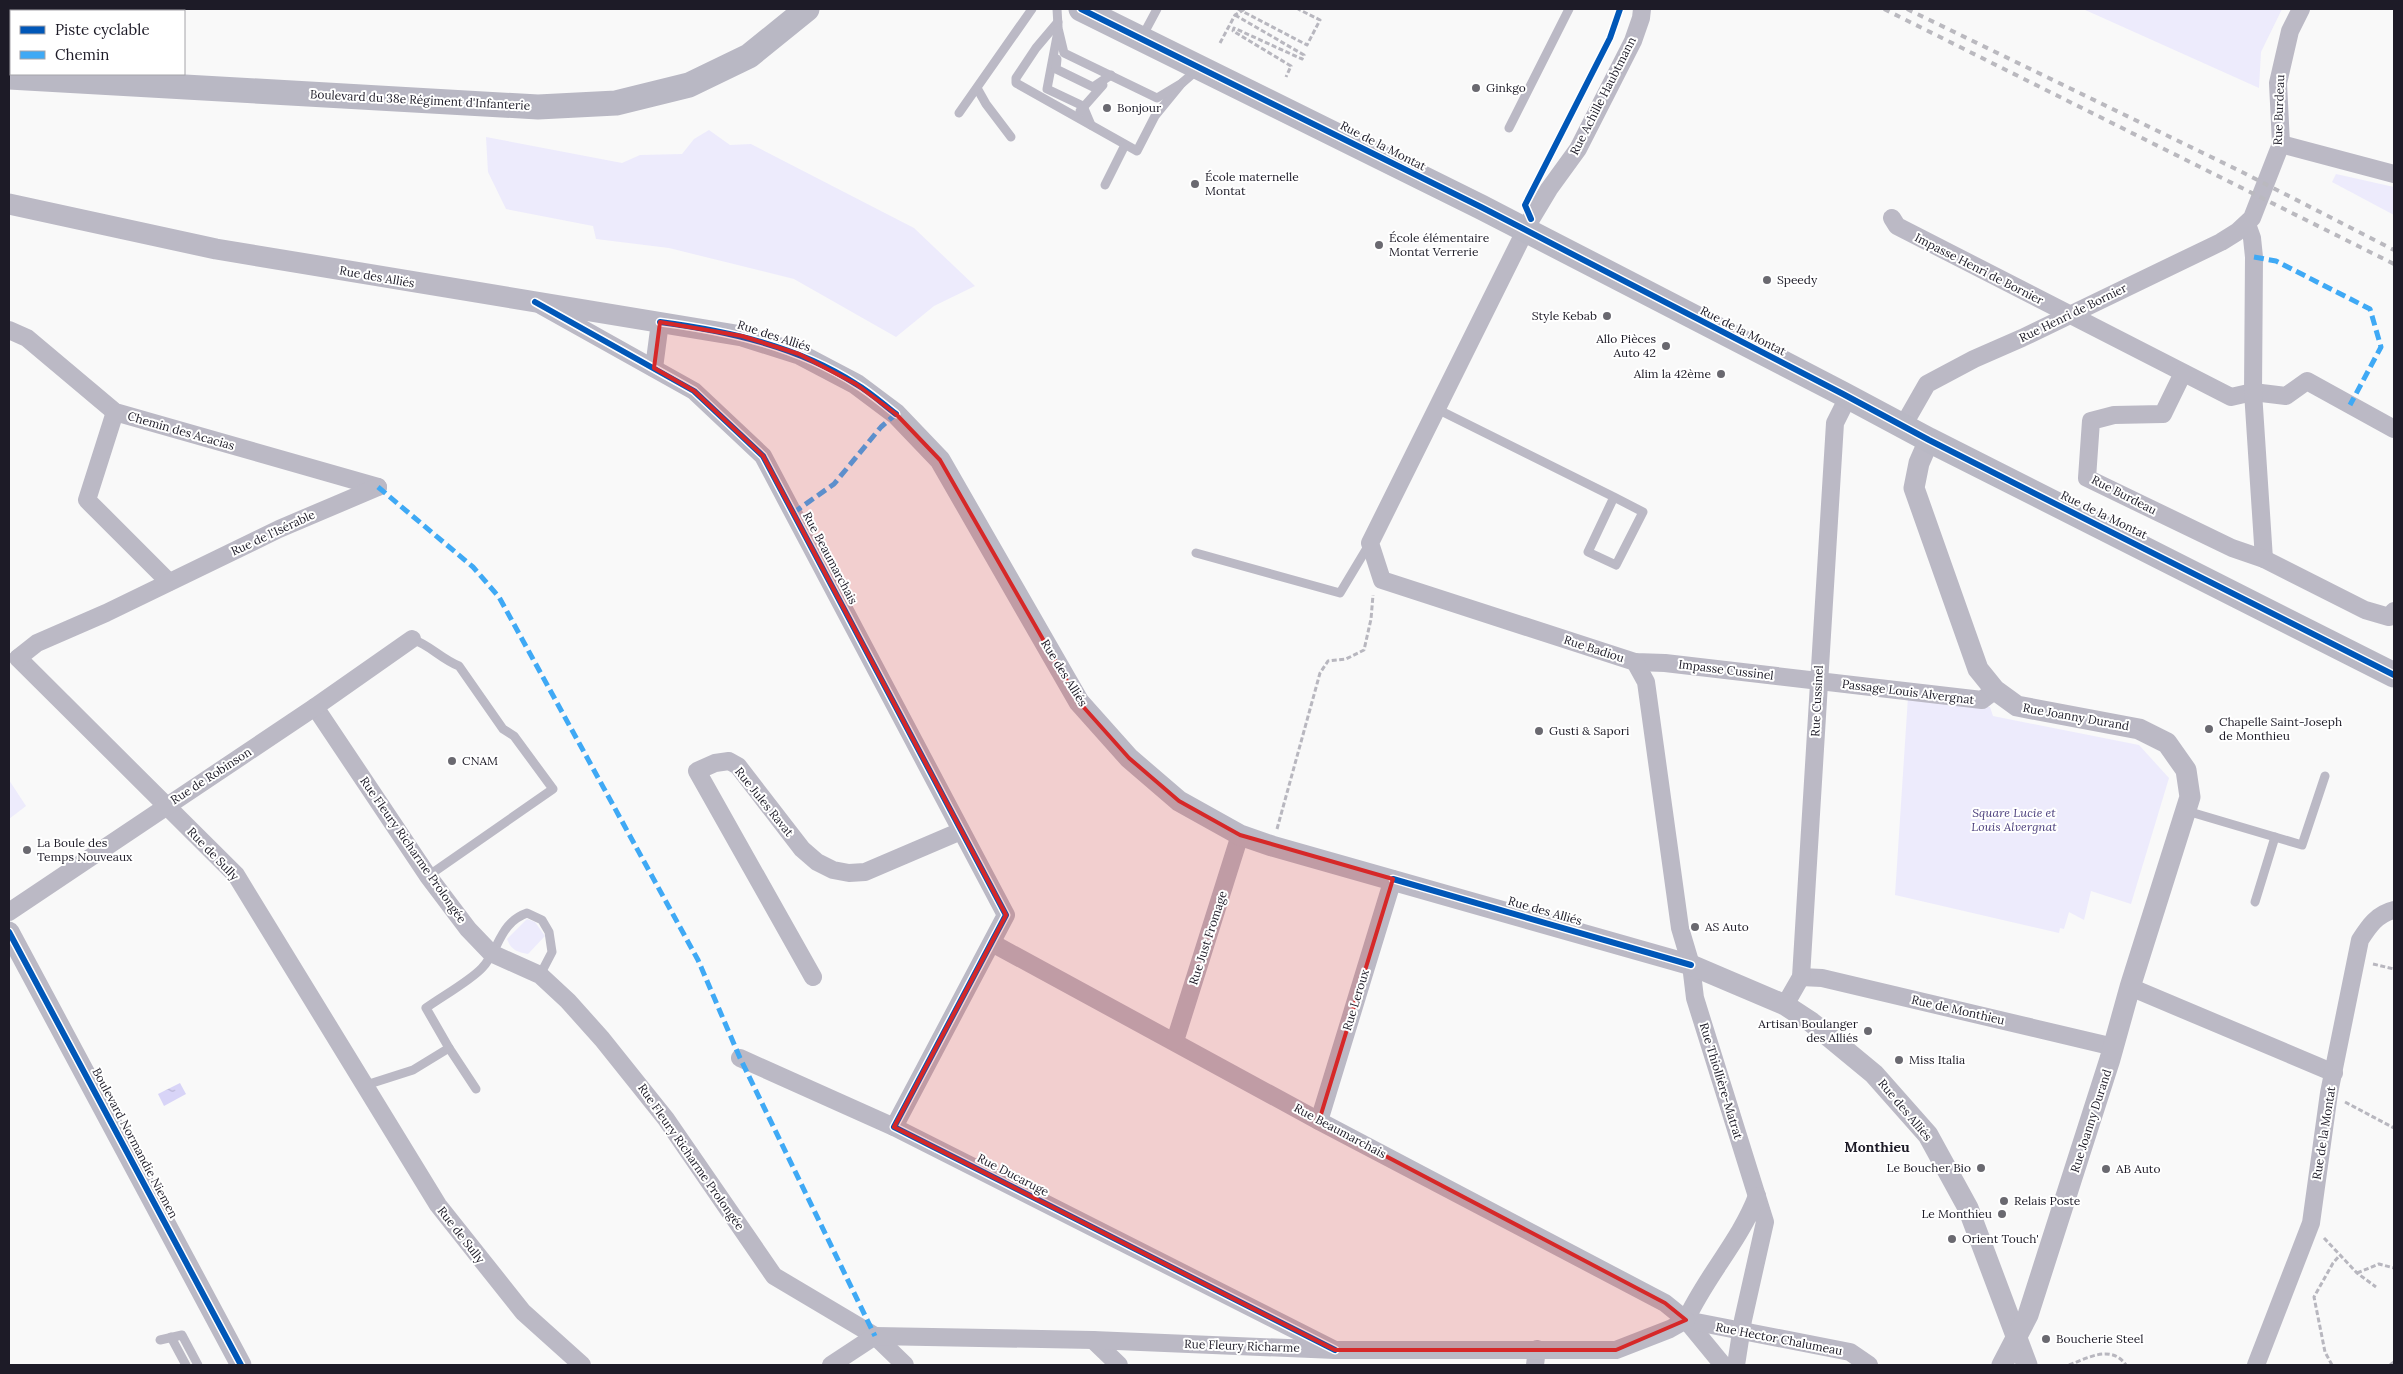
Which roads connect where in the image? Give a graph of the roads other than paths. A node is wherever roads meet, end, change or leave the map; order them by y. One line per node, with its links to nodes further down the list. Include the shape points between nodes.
1 (807, 9): 13 (main road, Boulevard du 38e Régiment d'Infanterie, via 749,56 690,85 616,103 538,107)
2 (1032, 9): 15 (lane)
3 (1057, 9): 9 (lane)
4 (1081, 9): 10 (main road, Rue de la Montat)
5 (1157, 9): 10 (lane)
6 (1569, 9): 20 (lane)
7 (1642, 9): 29 (street, Rue Achille Haubtmann, via 1633,41 1578,149)
8 (2300, 9): 23 (street, Rue Burdeau, via 2290,31 2278,83)
9 (1058, 25): 12 (lane, via 1064,53); 12 (lane, via 1056,69 1093,87); 16 (lane, via 1047,88); 18 (lane, via 1036,48 1015,80 1020,86)
10 (1142, 39): 11 (main road, Rue de la Montat)
11 (1201, 67): 14 (lane); 29 (main road, Rue de la Montat)
12 (1111, 75): 14 (lane, via 1157,98); 16 (lane)
13 (9, 77)
14 (1182, 83): 22 (lane, via 1155,116 1137,151)
15 (977, 88): 17 (lane); 21 (lane)
16 (1083, 106): 18 (lane); 19 (lane)
17 (959, 113)
18 (1078, 116): 19 (lane)
19 (1092, 127): 22 (lane)
20 (1509, 128)
21 (1011, 137)
22 (1125, 145): 25 (lane)
23 (2279, 149): 24 (street); 28 (street, Rue Burdeau)
24 (2394, 174)
25 (1105, 185)
26 (9, 204): 30 (street, Rue des Alliés, via 216,250)
27 (1892, 218): 31 (street, Impasse Henri de Bornier, via 1896,226)
28 (2251, 218): 31 (street, Rue Henri de Bornier, via 2221,242); 36 (street, via 2254,257)
29 (1525, 230): 37 (main road, Rue de la Montat); 38 (street)
30 (535, 302): 32 (street, Rue des Alliés); 34 (street, Rue Beaumarchais)
31 (2068, 316): 35 (street, Impasse Henri de Bornier); 40 (street, Rue Henri de Bornier, via 1927,384)
32 (660, 322): 34 (street); 61 (street, Rue des Alliés, via 742,336 799,354 856,384 896,414 940,460 1079,702 1129,758 1179,801)
33 (9, 330): 39 (street, Chemin des Acacias, via 27,338)
34 (654, 368): 60 (street, Rue Beaumarchais, via 694,391 763,456)
35 (2183, 373): 36 (street, Impasse Henri de Bornier, via 2231,397); 47 (street, Rue Burdeau, via 2163,414 2114,415 2091,421 2087,478 2232,548)
36 (2253, 392): 41 (street, via 2286,396 2307,381); 47 (street)
37 (1848, 397): 40 (main road, Rue de la Montat); 54 (street, Rue Cussinel, via 1835,422)
38 (1436, 409): 44 (lane); 45 (street)
39 (115, 412): 43 (street, Chemin des Acacias); 48 (street, via 87,500)
40 (1903, 426): 42 (main road, Rue de la Montat)
41 (2394, 429)
42 (1928, 440): 53 (main road, Rue de la Montat); 55 (street, Rue Joanny Durand, via 1918,463 1914,488 1978,670)
43 (378, 488): 48 (street, Rue de l'Isérable, via 279,529)
44 (1614, 497): 44 (lane, via 1643,512 1616,565 1588,552)
45 (1370, 543): 46 (lane, via 1340,593); 52 (street, Rue Badiou, via 1382,580)
46 (1196, 553)
47 (2264, 559): 49 (street, Rue Burdeau, via 2365,610)
48 (169, 582): 51 (street, Rue de l'Isérable)
49 (2392, 616)
50 (412, 639): 56 (street, Rue de Robinson); 63 (lane, via 424,643 459,666 503,729 514,736 553,789)
51 (13, 657): 58 (street, Rue de Sully)
52 (1635, 662): 54 (street, Impasse Cussinel); 71 (street, Rue Badiou, via 1646,682 1680,928)
53 (2394, 674)
54 (1818, 681): 55 (street, Passage Louis Alvergnat, via 1982,700); 74 (street, Rue Cussinel)
55 (1995, 690): 59 (street, Rue Joanny Durand, via 2016,706 2139,729 2167,743 2186,770 2190,797)
56 (315, 707): 58 (street, Rue de Robinson); 63 (street, Rue Fleury Richarme Prolongée)
57 (2325, 776): 62 (lane, via 2302,845)
58 (166, 806): 67 (street, Rue de Robinson); 82 (street, Rue de Sully, via 236,875)
59 (2187, 811): 62 (lane); 75 (street, Rue Joanny Durand)
60 (961, 831): 69 (street, Rue Beaumarchais, via 1006,915); 73 (street, Rue Jules Ravat, via 865,872 833,870 802,849 738,766 729,760 697,771)
61 (1240, 835): 64 (street, Rue des Alliés); 77 (street, Rue Just Fromage)
62 (2275, 837): 65 (lane)
63 (428, 876): 70 (street, Rue Fleury Richarme Prolongée, via 468,929)
64 (1393, 879): 71 (street, Rue des Alliés); 84 (street, Rue Leroux)
65 (2255, 902)
66 (2394, 910): 81 (street, Rue de la Montat, via 2384,912 2360,940)
67 (9, 912)
68 (9, 932): 98 (street, Boulevard Normandie Niemen)
69 (992, 943): 77 (street, Rue Beaumarchais); 85 (street)
70 (491, 953): 72 (street, Rue Fleury Richarme Prolongée); 72 (lane, via 501,934 516,917 527,913 535,916 542,920 549,932 552,952); 79 (lane, via 482,968 426,1008)
71 (1690, 965): 76 (street, Rue des Alliés); 86 (street, Rue Thiollière-Matrat, via 1695,998)
72 (540, 975): 89 (street, Rue Fleury Richarme Prolongée, via 568,1001 642,1086 774,1276)
73 (812, 977)
74 (1801, 977): 76 (street, Rue Cussinel); 78 (street, Rue de Monthieu, via 1822,978)
75 (2130, 987): 78 (street, Rue Joanny Durand); 81 (street)
76 (1785, 1005): 91 (street, Rue des Alliés, via 1812,1022 1874,1074 1928,1135 1968,1208)
77 (1175, 1041): 84 (street, Rue Beaumarchais)
78 (2114, 1047): 91 (street, Rue Joanny Durand, via 2028,1314)
79 (449, 1048): 82 (lane, via 413,1070); 83 (lane)
80 (740, 1058): 85 (street, Rue Ducaruge)
81 (2334, 1073): 108 (street, Rue de la Montat, via 2311,1224)
82 (363, 1086): 99 (street, Rue de Sully, via 438,1205 523,1312)
83 (476, 1089)
84 (1319, 1121): 87 (street, Rue Beaumarchais, via 1665,1303)
85 (894, 1127): 94 (street, Rue Ducaruge)
86 (1757, 1196): 87 (street, via 1748,1220); 88 (street, Rue Thiollière-Matrat, via 1765,1222)
87 (1686, 1320): 88 (street, Rue Hector Chalumeau); 95 (street, Rue Fleury Richarme, via 1616,1350); 103 (street, Rue Beaumarchais)
88 (1741, 1332): 104 (street, Rue Thiollière-Matrat); 105 (street, Rue Hector Chalumeau, via 1850,1352)
89 (875, 1336): 93 (street, Rue Fleury Richarme); 100 (street); 101 (street, Rue Fleury Richarme Prolongée)
90 (171, 1337): 92 (lane); 96 (lane); 97 (lane, via 182,1335)
91 (2017, 1338): 106 (street, Rue Joanny Durand); 107 (street, Rue des Alliés)
92 (160, 1340)
93 (1093, 1340): 94 (street, Rue Fleury Richarme); 102 (street)
94 (1335, 1350): 95 (street, Rue Fleury Richarme)
95 (1536, 1357)
96 (186, 1365)
97 (198, 1365)
98 (241, 1365)
99 (582, 1365)
100 (831, 1365)
101 (905, 1365)
102 (1119, 1365)
103 (1723, 1365)
104 (1736, 1365)
105 (1869, 1365)
106 (2002, 1365)
107 (2027, 1365)
108 (2256, 1365)

